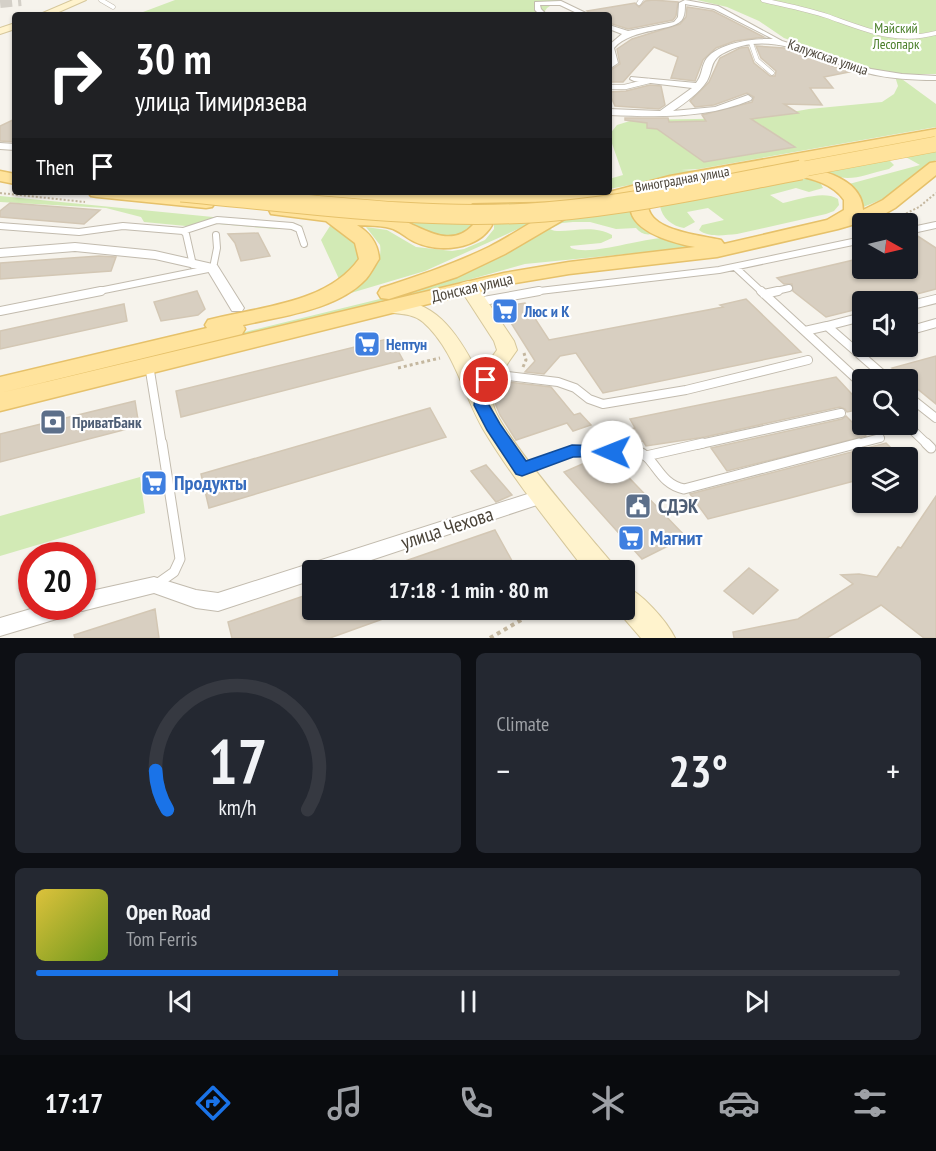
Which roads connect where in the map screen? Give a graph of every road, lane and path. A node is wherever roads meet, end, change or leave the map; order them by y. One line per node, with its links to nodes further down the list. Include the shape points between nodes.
1 (81, 0): 6 (street)
2 (101, 0): 5 (lane)
3 (763, 0): 10 (lane, via 825,15 881,35 918,38)
4 (683, 1): 11 (street, via 676,23); 12 (street, via 716,7)
5 (113, 7)
6 (51, 12)
7 (541, 12): 8 (street, via 537,3 561,3)
8 (580, 12)
9 (612, 28): 11 (street)
10 (936, 33)
11 (629, 34): 14 (street)
12 (779, 40): 13 (street, Калужская улица); 16 (street, Калужская улица, via 867,71)
13 (751, 43): 15 (lane, via 757,60); 19 (street, Калужская улица, via 729,48 711,58 703,81)
14 (612, 44)
15 (772, 73)
16 (936, 78)
17 (634, 79): 18 (street)
18 (649, 81): 19 (street); 20 (lane)
19 (697, 86): 23 (street)
20 (612, 87)
21 (748, 98): 23 (street, via 705,110)
22 (612, 112): 23 (street)
23 (663, 113)
24 (936, 134): 27 (main road, Виноградная улица)
25 (936, 144): 32 (main road, bridge, via 654,198 545,212 405,213)
26 (936, 167): 41 (main road, Донская улица, via 889,204)
27 (744, 168): 28 (main road, Виноградная улица); 41 (main road, via 791,168 836,183 850,195 854,207 848,218)
28 (670, 181): 29 (main road, Виноградная улица); 49 (main road, via 650,188 640,197 639,210 648,222 668,234 694,242); 70 (main road, Донская улица, via 569,209 450,273 387,294)
29 (612, 189)
30 (936, 194): 39 (path)
31 (31, 195): 36 (path)
32 (213, 195)
33 (348, 195): 37 (main road, Виноградная улица)
34 (454, 195): 38 (lane)
35 (551, 195): 38 (main road, Виноградная улица)
36 (93, 197): 40 (main road)
37 (430, 199): 38 (main road, Виноградная улица); 40 (main road, via 477,213 482,227 477,235 438,242 415,236 397,224)
38 (477, 199)
39 (906, 213)
40 (328, 216): 70 (main road, via 362,237 369,251 365,267 349,283 308,300 227,321)
41 (831, 225): 49 (main road, Донская улица)
42 (936, 225): 44 (lane)
43 (0, 226): 46 (lane, via 79,232 123,226)
44 (926, 227): 45 (lane); 47 (lane)
45 (918, 229)
46 (183, 231): 51 (lane, via 217,220 292,226 299,229); 53 (lane)
47 (936, 233)
48 (216, 235): 55 (lane)
49 (749, 242): 58 (main road, Донская улица, via 693,255 569,268)
50 (852, 242): 54 (lane)
51 (304, 244)
52 (0, 253): 53 (street, via 75,248 155,255)
53 (193, 265): 55 (street)
54 (735, 267): 57 (lane); 58 (lane)
55 (213, 268): 62 (street); 63 (lane)
56 (789, 288): 57 (lane)
57 (764, 294): 68 (lane)
58 (473, 295): 61 (main road, Донская улица); 75 (street, via 507,350)
59 (936, 299): 60 (lane)
60 (918, 304)
61 (386, 307): 70 (main road, Донская улица); 71 (street, via 411,309 429,316 439,327)
62 (237, 308)
63 (0, 311)
64 (852, 320): 66 (lane)
65 (936, 323): 67 (lane)
66 (827, 326): 68 (lane); 76 (lane)
67 (918, 328)
68 (805, 331): 77 (lane)
69 (520, 346): 72 (path)
70 (144, 358): 78 (main road, Донская улица); 79 (main road, Донская улица); 93 (lane, via 180,559 174,572)
71 (451, 359): 74 (path); 75 (street); 81 (street)
72 (526, 360)
73 (808, 360): 75 (lane, via 696,388 603,404 590,401 576,388)
74 (398, 368)
75 (492, 369): 81 (street, via 484,386)
76 (876, 369)
77 (852, 375)
78 (0, 385)
79 (0, 402)
80 (918, 404): 83 (lane)
81 (482, 405): 88 (street)
82 (841, 413): 87 (lane)
83 (936, 418)
84 (918, 435): 86 (lane)
85 (880, 438): 87 (lane, via 684,489 669,484)
86 (934, 450)
87 (646, 456): 88 (lane, via 637,450 572,451)
88 (522, 469): 89 (street)
89 (543, 496): 90 (street, улица Чехова); 91 (street)
90 (348, 560)
91 (593, 560)
92 (302, 575): 93 (street, via 218,602)
93 (154, 585): 94 (street)
94 (96, 598)
95 (635, 610): 100 (street)
96 (23, 620): 98 (street)
97 (521, 620): 99 (path)
98 (0, 627)
99 (490, 638)
100 (660, 638)

